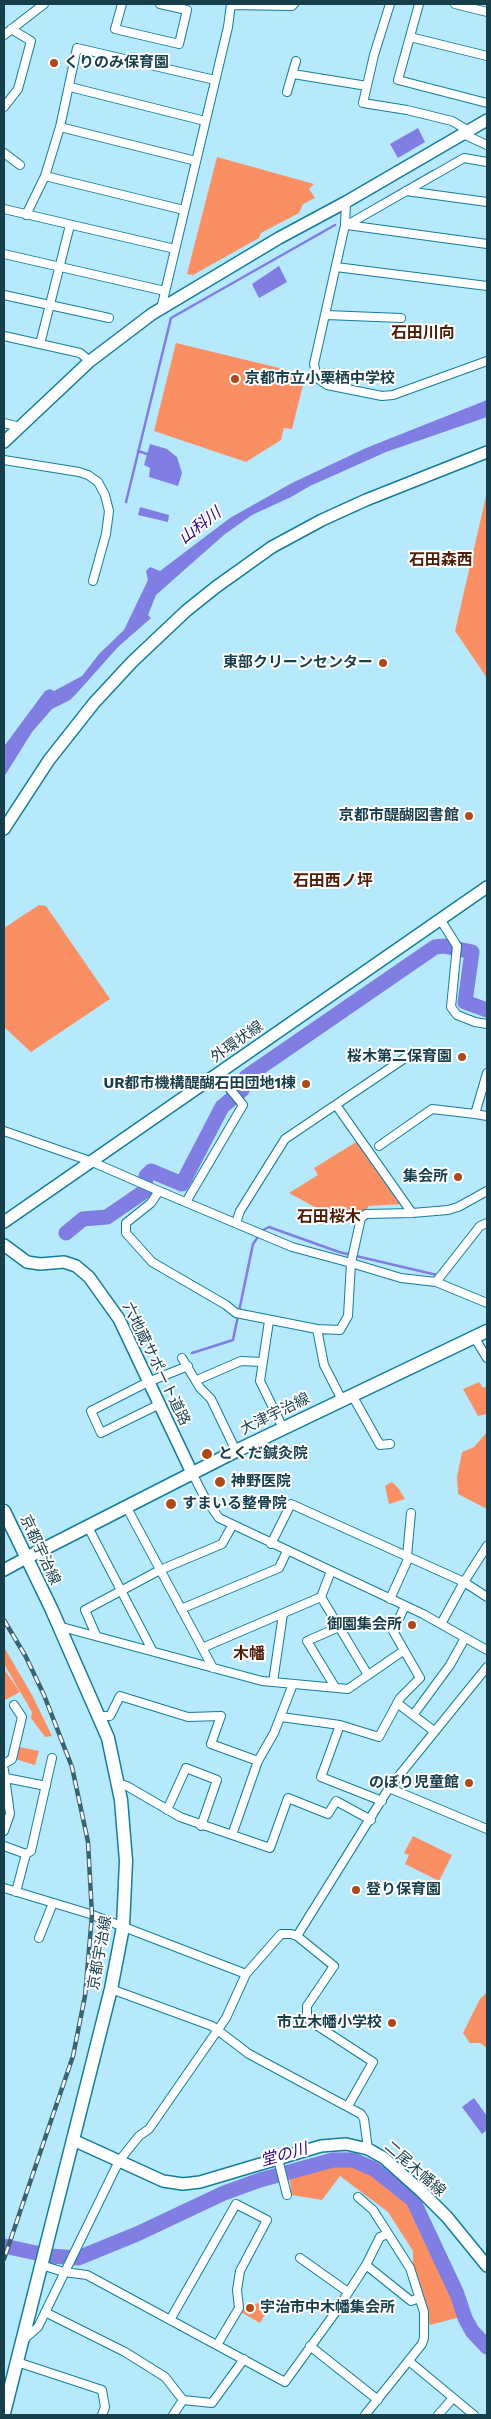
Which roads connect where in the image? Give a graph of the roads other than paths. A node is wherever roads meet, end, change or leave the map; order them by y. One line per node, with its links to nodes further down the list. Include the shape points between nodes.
1 (44, 4): 10 (street)
2 (122, 4): 3 (street, via 116,29 179,44 188,10)
3 (160, 4)
4 (231, 4): 5 (street); 16 (street)
5 (294, 4)
6 (390, 4): 17 (street)
7 (419, 4): 12 (street)
8 (455, 4): 9 (street)
9 (487, 12)
10 (11, 29): 11 (street); 21 (street, via 31,41 18,89)
11 (4, 35)
12 (410, 37): 13 (street); 20 (street, via 398,80)
13 (487, 56)
14 (296, 61): 15 (street)
15 (293, 74): 17 (street); 19 (street)
16 (215, 80): 18 (street, via 77,48); 23 (street)
17 (367, 86): 25 (street, via 364,104 452,121)
18 (70, 87): 23 (street); 24 (street)
19 (287, 92)
20 (487, 103)
21 (4, 106)
22 (487, 120): 25 (street)
23 (205, 121): 28 (street)
24 (60, 127): 28 (street); 31 (street)
25 (466, 132): 26 (street); 33 (street)
26 (487, 145)
27 (4, 153): 30 (street)
28 (196, 161): 36 (street)
29 (487, 162): 32 (street, via 464,158)
30 (20, 166)
31 (45, 176): 36 (street); 37 (street)
32 (406, 191): 34 (street); 39 (street)
33 (346, 202): 39 (street); 49 (street)
34 (487, 202)
35 (4, 210): 37 (street)
36 (184, 210): 41 (street)
37 (26, 215): 38 (street)
38 (70, 225): 41 (street); 43 (street)
39 (346, 225): 40 (street); 44 (street)
40 (487, 244)
41 (175, 249): 46 (street)
42 (4, 254): 43 (street)
43 (59, 267): 46 (street); 48 (street)
44 (336, 267): 45 (street); 50 (street)
45 (487, 286)
46 (165, 291): 49 (street)
47 (4, 295): 48 (street)
48 (49, 305): 51 (street); 54 (street)
49 (161, 309): 55 (street)
50 (326, 315): 52 (street); 56 (street, via 314,371 321,383 327,385 369,395 393,395)
51 (109, 318)
52 (401, 318)
53 (4, 336): 54 (street)
54 (40, 344): 55 (street, via 80,353)
55 (90, 361): 58 (street)
56 (487, 361)
57 (4, 423): 58 (street)
58 (20, 427): 59 (street)
59 (4, 442)
60 (487, 452): 63 (street, via 322,520 272,547 216,587 132,662 94,703 49,760)
61 (4, 460): 62 (street, via 79,472 98,482 109,511)
62 (93, 581)
63 (4, 829)
64 (487, 887): 65 (street, 外環状線)
65 (440, 919): 66 (street, via 457,949 451,1007 457,1015); 69 (street, 外環状線)
66 (487, 1024)
67 (414, 1052): 70 (street)
68 (487, 1073): 71 (street)
69 (218, 1074): 75 (street, 外環状線); 78 (street, via 243,1105)
70 (336, 1105): 79 (street); 81 (street, via 284,1139)
71 (475, 1114): 72 (street); 74 (street, via 432,1109)
72 (487, 1116)
73 (4, 1131): 75 (street)
74 (379, 1146)
75 (90, 1160): 76 (street); 80 (street, 外環状線)
76 (159, 1191): 78 (street); 87 (street, via 151,1203 126,1223 126,1233 133,1243 152,1262 236,1313)
77 (487, 1191): 79 (street, via 458,1207)
78 (186, 1202): 81 (street)
79 (412, 1213): 84 (street, via 366,1214 361,1218)
80 (4, 1222)
81 (236, 1223): 84 (street, via 292,1247)
82 (487, 1223): 85 (street, via 480,1226)
83 (4, 1245): 96 (street, 六地蔵サポート道路, via 28,1262 68,1263 89,1277 119,1319)
84 (351, 1263): 85 (street, via 401,1278); 88 (street, via 348,1316 340,1330)
85 (436, 1282): 86 (street)
86 (487, 1303)
87 (269, 1321): 88 (street); 93 (street)
88 (316, 1330): 97 (street, via 324,1365)
89 (487, 1332): 90 (main road, 大津宇治線)
90 (474, 1338): 92 (street); 97 (main road, 大津宇治線)
91 (182, 1358): 94 (street)
92 (487, 1358)
93 (262, 1362): 95 (street, via 241,1361); 99 (street, via 260,1381)
94 (188, 1366): 95 (street); 96 (street)
95 (197, 1380): 101 (street, via 211,1399)
96 (148, 1382): 98 (street, 六地蔵サポート道路); 98 (street, via 91,1411 101,1433)
97 (347, 1397): 99 (main road, 大津宇治線); 100 (street, via 380,1445)
98 (160, 1404): 102 (street, 六地蔵サポート道路)
99 (283, 1428): 101 (main road, 大津宇治線)
100 (390, 1444)
101 (236, 1451): 102 (main road, 大津宇治線)
102 (192, 1473): 103 (main road, 大津宇治線); 106 (street, via 219,1518)
103 (126, 1508): 107 (main road, 大津宇治線); 114 (street)
104 (4, 1511): 112 (main road, 京都宇治線)
105 (411, 1513): 111 (street)
106 (232, 1526): 108 (street); 114 (street, via 222,1544)
107 (88, 1527): 112 (main road, 大津宇治線); 117 (street)
108 (271, 1544): 110 (street); 111 (street, via 291,1504)
109 (487, 1546): 116 (street)
110 (287, 1551): 115 (street); 122 (street, via 279,1568)
111 (408, 1557): 116 (street); 120 (street)
112 (26, 1558): 113 (street); 125 (main road, 京都宇治線)
113 (4, 1570)
114 (160, 1570): 117 (street); 122 (street)
115 (331, 1571): 119 (street); 120 (street)
116 (464, 1582): 118 (street); 124 (street)
117 (121, 1590): 127 (street, via 85,1610); 130 (street)
118 (487, 1597)
119 (321, 1598): 123 (street); 126 (street)
120 (390, 1599): 121 (street)
121 (405, 1606): 124 (street); 132 (street, via 393,1631)
122 (181, 1609): 129 (street)
123 (283, 1614): 129 (street); 136 (street)
124 (441, 1624): 128 (street)
125 (58, 1626): 127 (street); 142 (main road, 京都宇治線)
126 (339, 1627): 135 (street); 138 (street, via 307,1640)
127 (96, 1635): 130 (street)
128 (465, 1638): 131 (street); 141 (street, via 450,1665)
129 (202, 1648): 134 (street)
130 (152, 1650): 134 (street)
131 (487, 1650)
132 (403, 1651): 135 (street); 139 (street, via 420,1678)
133 (487, 1667): 145 (street)
134 (213, 1668): 136 (street)
135 (368, 1675): 138 (street, via 348,1689)
136 (273, 1682): 137 (street)
137 (293, 1684): 138 (street); 143 (street)
138 (334, 1687)
139 (397, 1703): 141 (street); 144 (street, via 379,1737)
140 (14, 1705): 148 (street, via 22,1718 12,1759)
141 (414, 1714): 145 (street)
142 (98, 1716): 147 (street, via 110,1716 120,1696 188,1718 221,1716 211,1744); 150 (main road, 京都宇治線, via 108,1738)
143 (281, 1717): 144 (street); 147 (street)
144 (340, 1725): 153 (street, via 321,1777)
145 (434, 1731): 152 (street)
146 (52, 1758): 151 (street)
147 (258, 1761): 159 (street)
148 (4, 1764)
149 (5, 1774): 151 (street); 158 (street, via 10,1814)
150 (117, 1783): 154 (street); 165 (main road, 京都宇治線, via 126,1852)
151 (46, 1786): 161 (street, via 31,1851)
152 (389, 1788): 153 (street); 157 (street)
153 (382, 1801): 155 (street)
154 (167, 1810): 156 (street); 156 (street, via 186,1768 217,1780)
155 (371, 1820): 159 (street, via 336,1802 328,1814 288,1798 270,1848); 166 (street)
156 (201, 1826): 159 (street)
157 (487, 1830)
158 (4, 1831)
159 (232, 1835)
160 (4, 1846): 161 (street)
161 (26, 1854): 163 (street)
162 (4, 1888): 163 (street)
163 (16, 1892): 164 (street)
164 (53, 1903): 165 (street); 167 (street)
165 (123, 1927): 168 (street); 169 (main road, 京都宇治線)
166 (297, 1936): 168 (street, via 281,1934); 171 (street, via 334,1966 307,2006 310,2021 373,2062)
167 (39, 1938)
168 (246, 1974): 170 (street)
169 (111, 1989): 170 (street); 172 (main road, 京都宇治線)
170 (218, 2031): 171 (street, via 249,2054); 174 (street, via 149,2129 139,2136)
171 (348, 2106): 173 (street, via 364,2119)
172 (74, 2140): 174 (street, 二尾木幡線); 181 (main road, 京都宇治線)
173 (368, 2149): 175 (street, 二尾木幡線, via 332,2144); 179 (street, 二尾木幡線, via 384,2158 422,2192)
174 (119, 2161): 175 (street, 二尾木幡線, via 163,2181 184,2184); 184 (street)
175 (279, 2162): 176 (street)
176 (287, 2195)
177 (358, 2197): 178 (street, via 373,2210)
178 (388, 2234): 182 (street, via 380,2237); 186 (street, via 410,2268)
179 (483, 2252): 183 (street, 二尾木幡線)
180 (300, 2258): 185 (street)
181 (41, 2262): 184 (street); 189 (main road, 京都宇治線)
182 (366, 2265): 185 (street); 186 (street, via 411,2301)
183 (487, 2266)
184 (64, 2272): 187 (street); 188 (street, via 87,2275)
185 (348, 2292): 191 (street)
186 (419, 2298): 194 (street, via 424,2312 424,2338)
187 (45, 2312): 189 (street, via 38,2327); 196 (street, via 126,2352 165,2377)
188 (170, 2320): 190 (street); 190 (street, via 236,2204 267,2220 240,2271 239,2308)
189 (22, 2341): 193 (main road, 京都宇治線)
190 (217, 2345): 192 (street)
191 (310, 2346): 192 (street, via 285,2382); 197 (street)
192 (244, 2360): 196 (street, via 212,2403)
193 (17, 2362): 198 (main road, 京都宇治線); 199 (street, via 102,2390)
194 (410, 2362): 195 (street); 197 (street)
195 (453, 2398): 202 (street); 203 (street)
196 (183, 2400): 200 (street)
197 (378, 2400): 201 (street)
198 (4, 2413)
199 (102, 2415)
200 (173, 2415)
201 (365, 2415)
202 (438, 2415)
203 (474, 2415)

